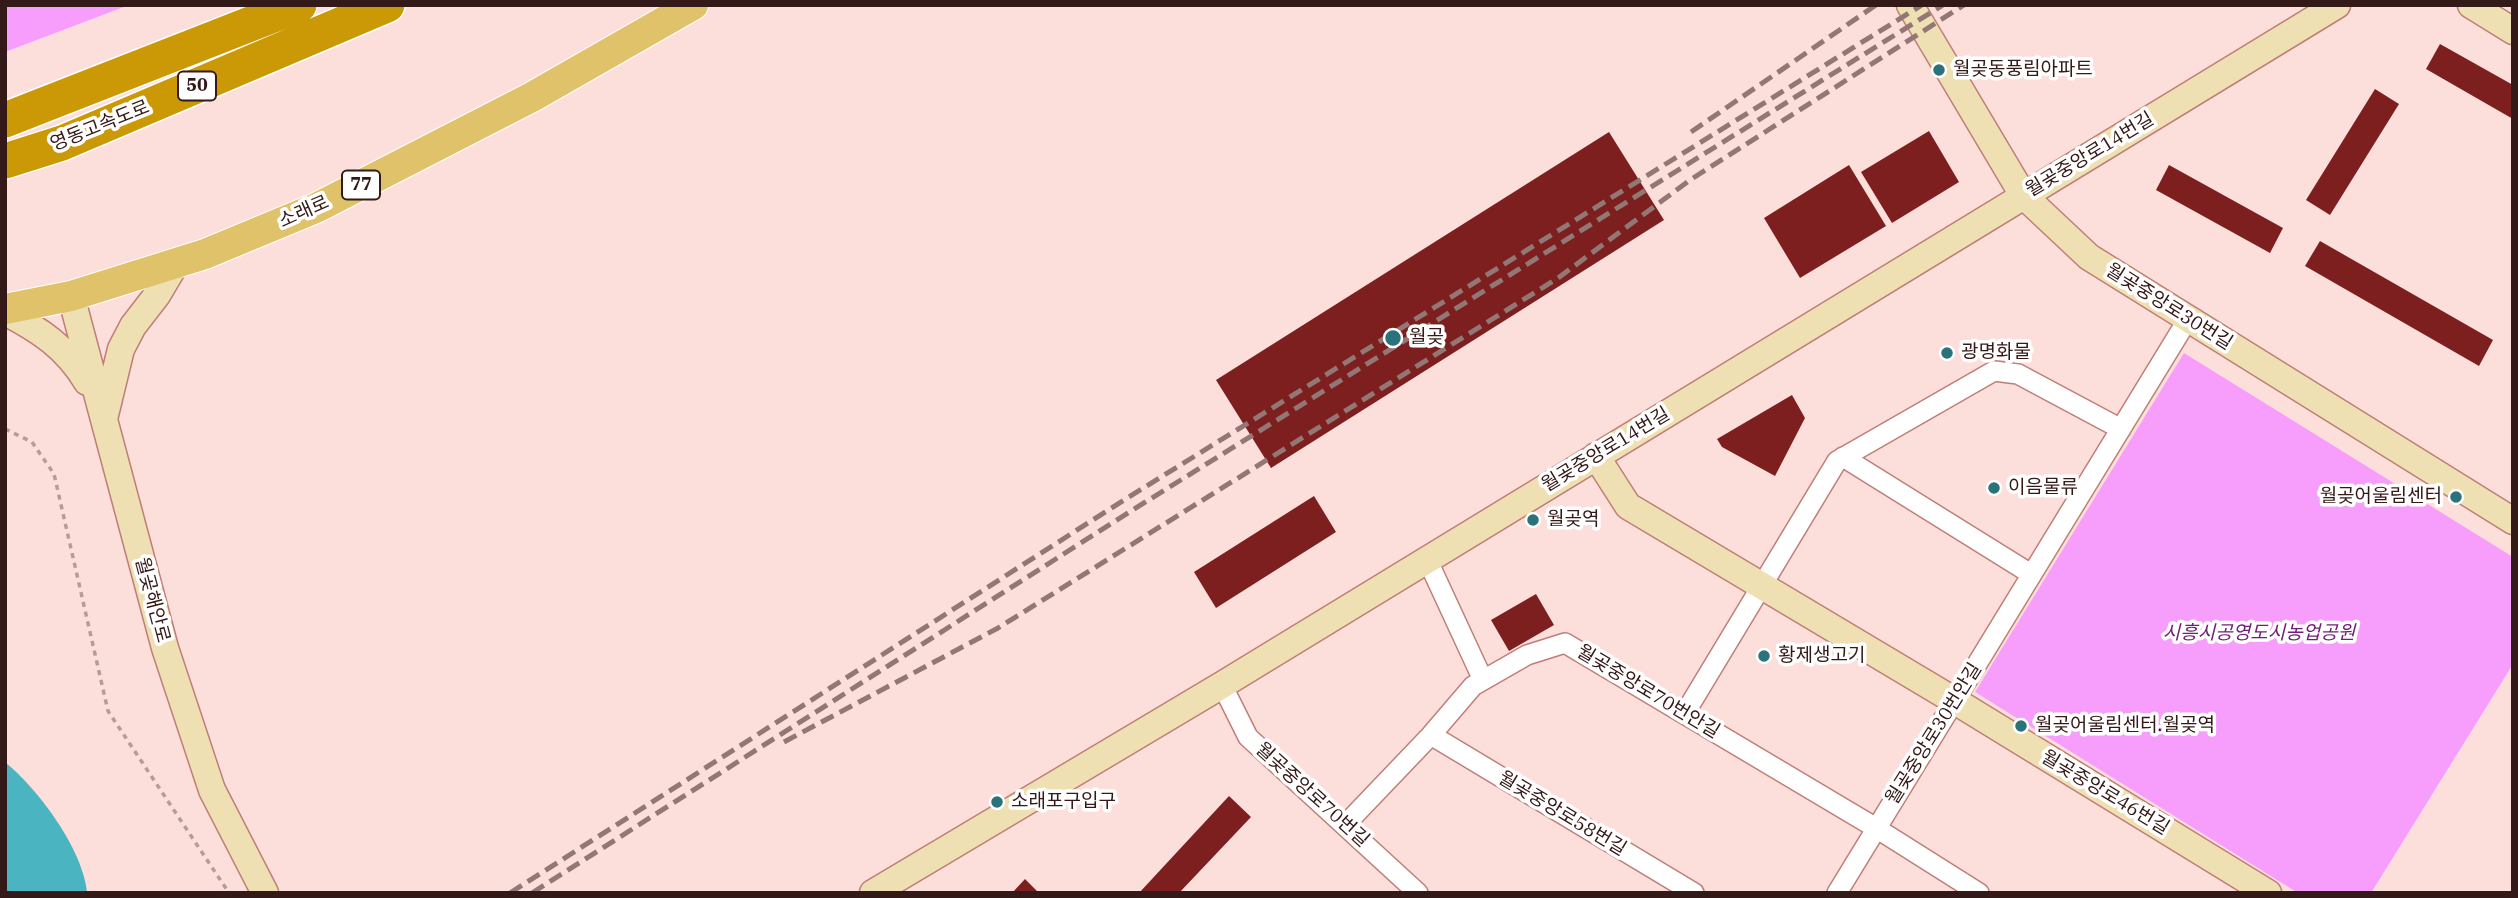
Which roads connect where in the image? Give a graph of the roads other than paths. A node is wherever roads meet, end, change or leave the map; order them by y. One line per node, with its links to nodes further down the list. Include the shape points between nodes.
1 (299, 5): 8 (highway, 영동고속도로 / 50)
2 (387, 5): 9 (highway, 영동고속도로 / 50, via 62,143)
3 (693, 5): 11 (main road, 소래로 / 77, via 532,97 316,208)
4 (1910, 5): 10 (street, 월곶중앙로30번길)
5 (2337, 5): 10 (street, 월곶중앙로14번길)
6 (2471, 5): 7 (street)
7 (2513, 31)
8 (5, 120)
9 (5, 161)
10 (2023, 195): 14 (street, 월곶중앙로30번길, via 2089,257); 17 (street, 월곶중앙로14번길)
11 (176, 263): 12 (main road, 소래로 / 77); 15 (street, via 121,349)
12 (71, 296): 13 (main road, 소래로 / 77); 15 (street, 월곶해안로)
13 (5, 311): 15 (street, via 68,354)
14 (2188, 319): 16 (street, 월곶중앙로30번안길); 19 (street, 월곶중앙로30번길)
15 (102, 412): 30 (street, 월곶해안로, via 165,648 212,790)
16 (2121, 429): 18 (street, via 2018,374 1994,371); 21 (street, 월곶중앙로30번안길)
17 (1596, 456): 20 (street, 월곶중앙로14번길); 22 (street, 월곶중앙로46번길, via 1628,506)
18 (1843, 457): 21 (street); 22 (street, via 1836,461)
19 (2513, 521)
20 (1427, 559): 23 (street); 24 (street, 월곶중앙로14번길)
21 (2031, 574): 25 (street, 월곶중앙로30번안길)
22 (1761, 585): 25 (street, 월곶중앙로46번길); 26 (street)
23 (1483, 680): 26 (street, 월곶중앙로70번안길, via 1527,655 1565,642); 27 (street, 월곶중앙로70번안길)
24 (1222, 685): 28 (street, 월곶중앙로70번길, via 1248,737); 31 (street, 월곶중앙로14번길)
25 (1955, 701): 29 (street, 월곶중앙로30번안길); 36 (street, 월곶중앙로46번길)
26 (1685, 713): 29 (street, 월곶중앙로70번안길)
27 (1431, 735): 28 (street, 월곶중앙로70번안길); 33 (street, 월곶중앙로58번길)
28 (1345, 825): 32 (street, 월곶중앙로70번길)
29 (1876, 828): 34 (street, 월곶중앙로30번안길); 35 (street, 월곶중앙로70번안길)
30 (265, 893)
31 (873, 893)
32 (1418, 893)
33 (1694, 893)
34 (1836, 893)
35 (1979, 893)
36 (2268, 893)

